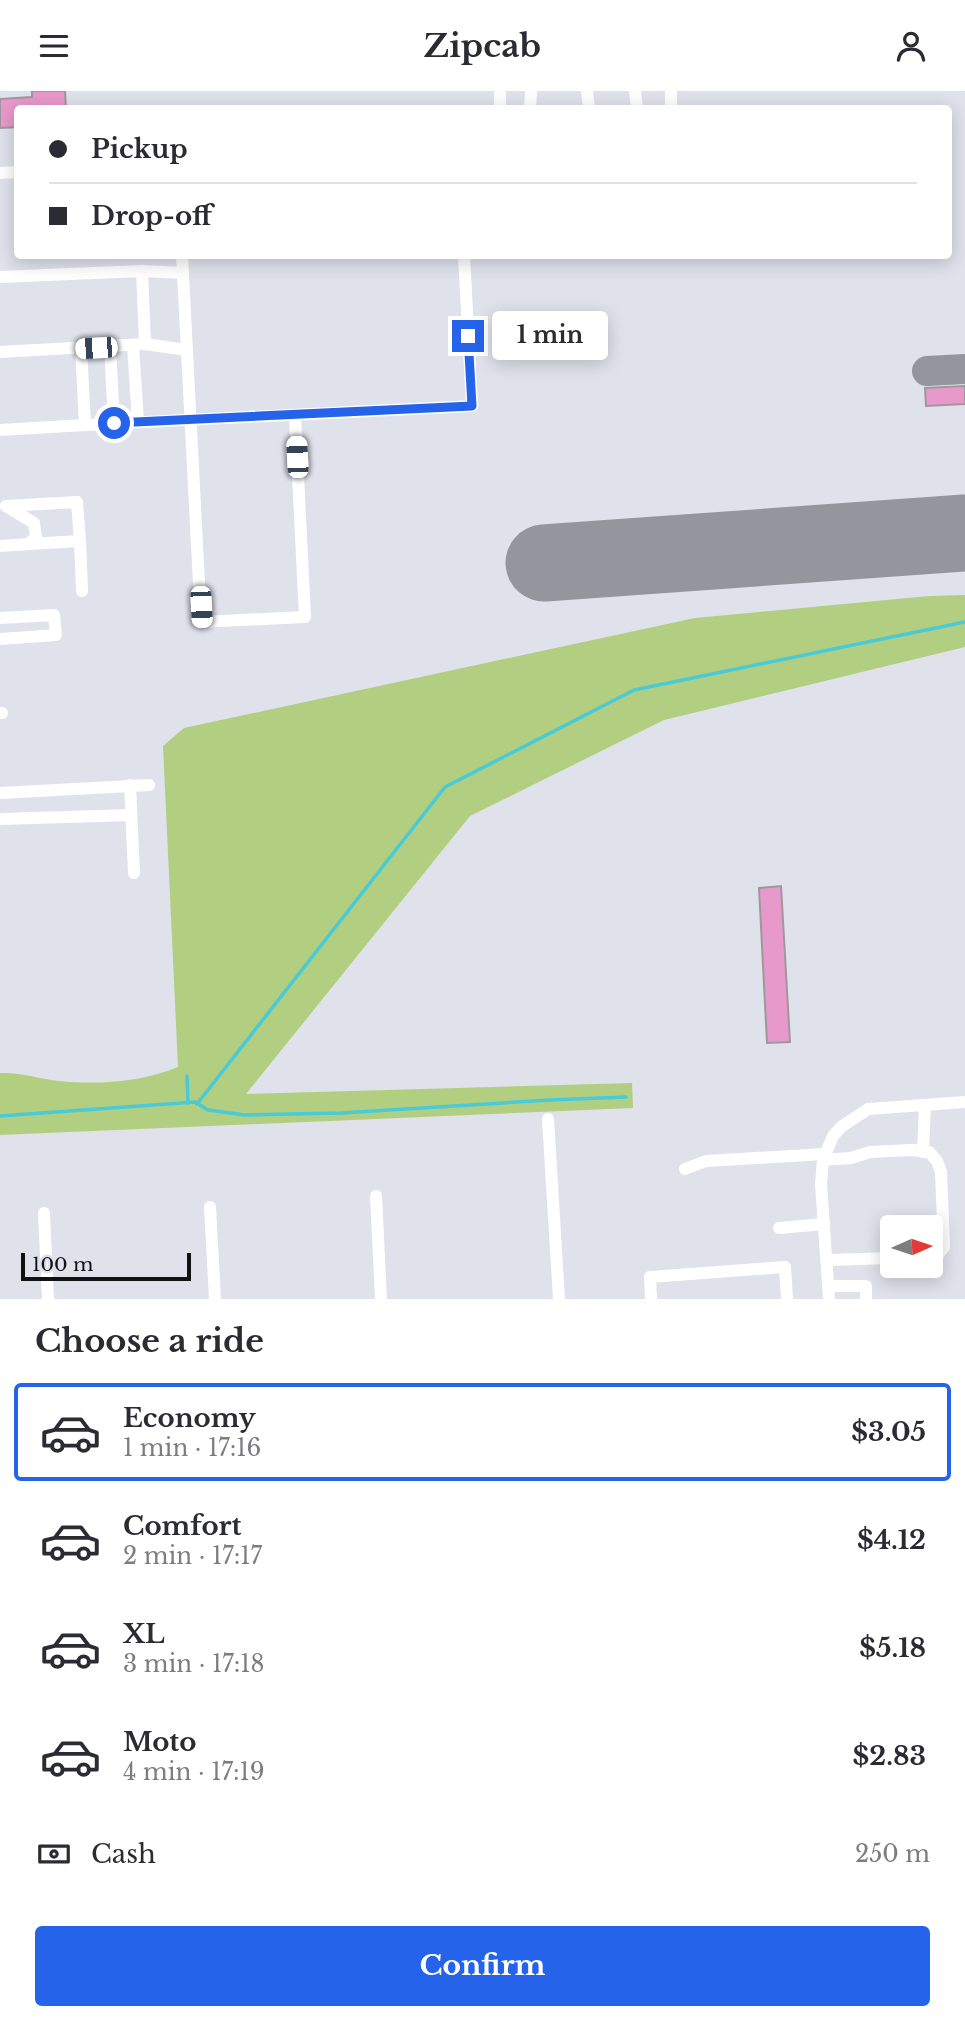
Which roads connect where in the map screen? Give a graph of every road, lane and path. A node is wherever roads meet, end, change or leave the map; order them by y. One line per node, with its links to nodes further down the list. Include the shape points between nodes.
1 (182, 259): 4 (street)
2 (464, 259): 11 (street, via 472,406)
3 (142, 271): 4 (street); 5 (street); 6 (street)
4 (183, 273): 9 (street)
5 (0, 277)
6 (139, 345): 7 (street); 9 (street); 13 (street)
7 (110, 347): 8 (street); 14 (street)
8 (81, 348): 10 (street); 15 (street)
9 (187, 350): 12 (street)
10 (0, 352)
11 (295, 415): 12 (street); 12 (street, via 305,617 214,622 201,622)
12 (190, 420): 13 (street)
13 (138, 422): 14 (street)
14 (114, 423): 15 (street)
15 (85, 425): 16 (street)
16 (0, 430)
17 (3, 504): 18 (street, via 77,502); 19 (street, via 34,523 36,537)
18 (80, 541): 19 (street); 21 (street)
19 (29, 544): 20 (street)
20 (0, 546)
21 (82, 591)
22 (0, 618): 23 (street, via 54,615 55,635)
23 (0, 639)
24 (131, 785): 25 (street); 26 (street); 27 (street)
25 (149, 785)
26 (0, 793)
27 (131, 815): 28 (street); 29 (street)
28 (0, 819)
29 (134, 873)
30 (965, 1102): 31 (street)
31 (925, 1105): 33 (street); 34 (street, via 869,1109 836,1131)
32 (548, 1119): 50 (street)
33 (923, 1152): 34 (street); 39 (street, via 929,1152 941,1172)
34 (824, 1157): 35 (street, via 706,1161); 41 (street)
35 (685, 1170)
36 (376, 1196): 49 (street)
37 (210, 1206): 48 (street)
38 (44, 1213): 47 (street)
39 (943, 1215)
40 (943, 1222): 43 (street)
41 (824, 1224): 42 (street); 45 (street)
42 (779, 1228)
43 (943, 1248)
44 (880, 1258): 45 (street)
45 (827, 1260): 46 (street)
46 (828, 1292): 53 (street, via 866,1286)
47 (48, 1299)
48 (215, 1299)
49 (381, 1299)
50 (559, 1299)
51 (652, 1299): 52 (street, via 650,1276 785,1267)
52 (787, 1299)
53 (866, 1299)

